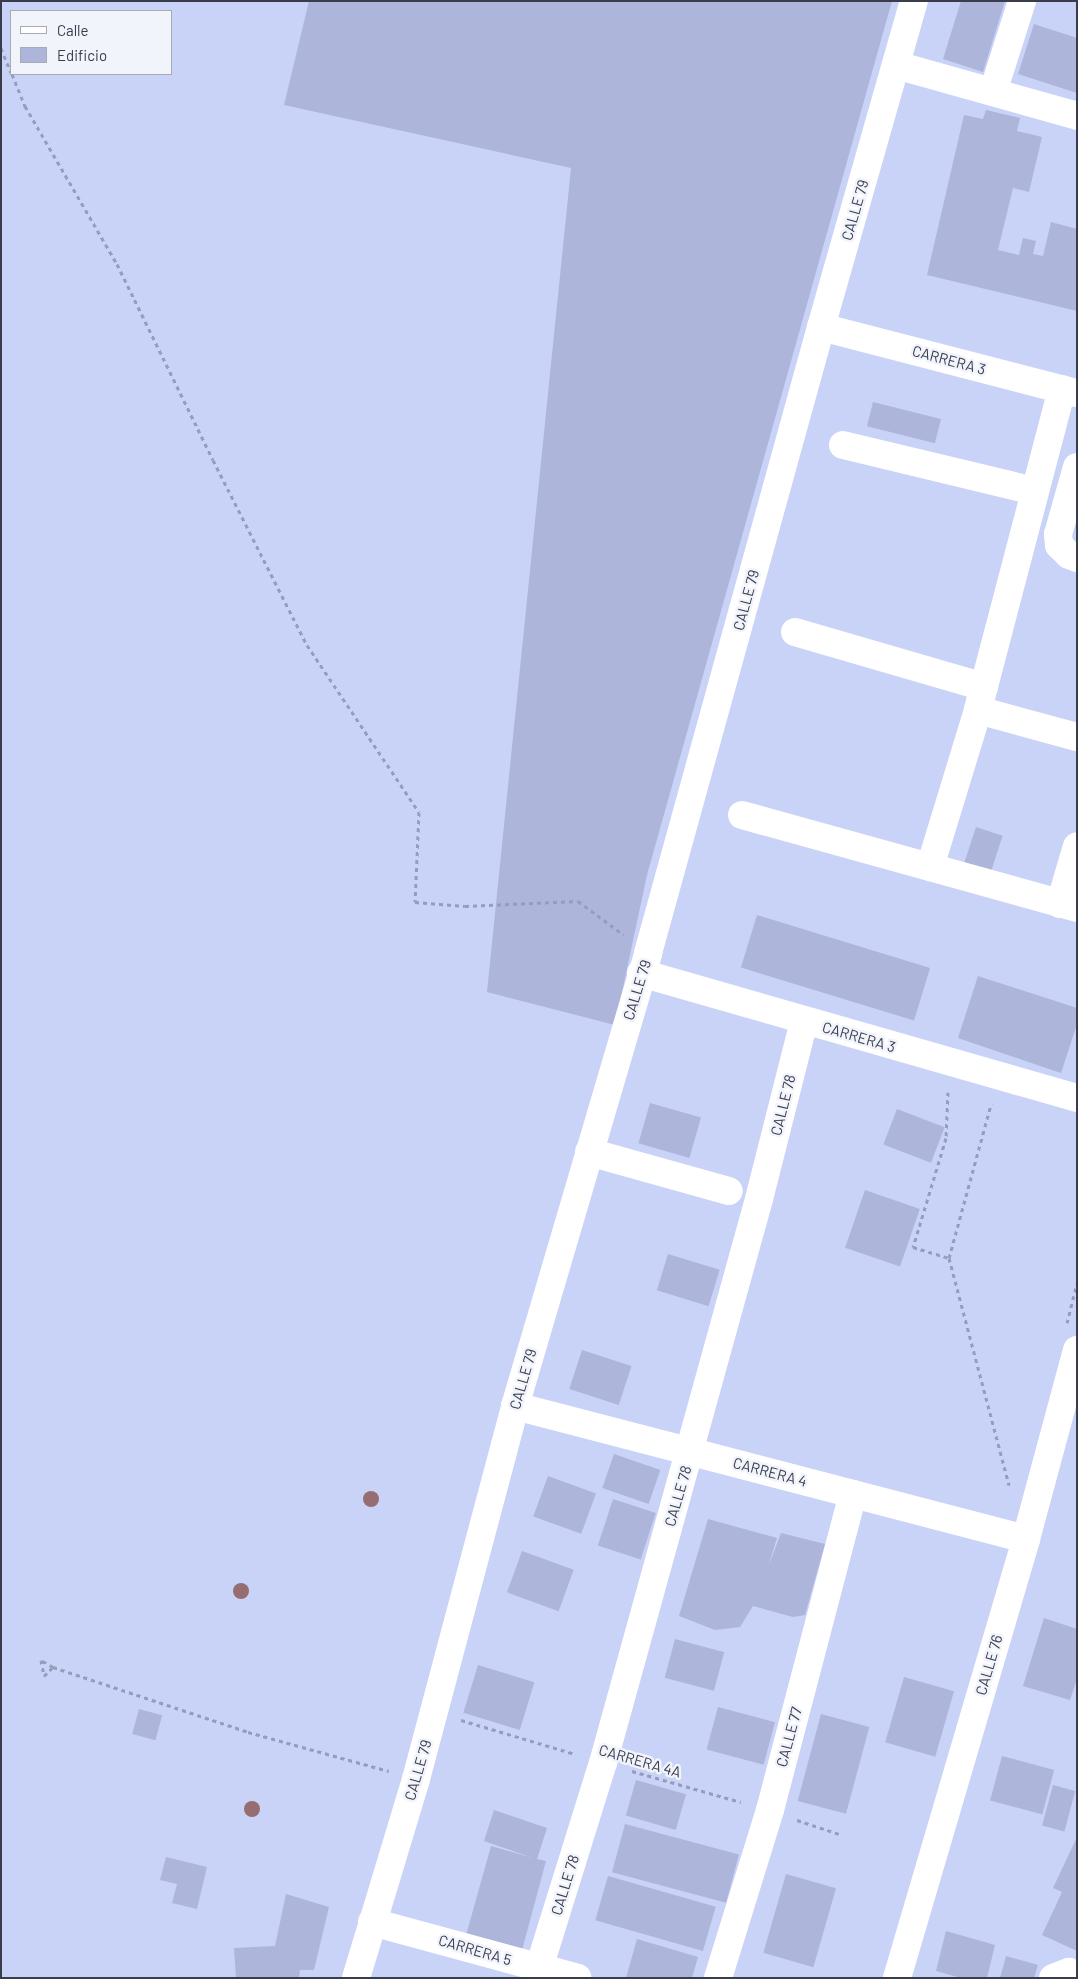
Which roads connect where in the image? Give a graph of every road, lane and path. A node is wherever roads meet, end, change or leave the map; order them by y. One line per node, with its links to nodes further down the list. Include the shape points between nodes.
1 (914, 1): 4 (street, CALLE 79)
2 (1022, 1): 7 (street)
3 (1, 48): 5 (path)
4 (896, 65): 7 (street); 9 (street, CALLE 79)
5 (10, 70)
6 (12, 75): 22 (path, via 25,106 117,264 307,645 419,812 415,902 465,906 578,900)
7 (993, 92): 8 (street)
8 (1077, 116)
9 (821, 327): 10 (street, CARRERA 3); 22 (street, CALLE 79)
10 (1069, 391): 13 (street)
11 (843, 445): 13 (street)
12 (1077, 467): 14 (street, via 1058,534 1059,545 1069,556)
13 (1035, 491): 16 (street)
14 (1077, 558)
15 (795, 632): 16 (street)
16 (981, 698): 17 (street); 20 (street)
17 (1077, 737)
18 (742, 815): 20 (street)
19 (1077, 846): 21 (street)
20 (930, 867): 21 (street)
21 (1069, 906)
22 (645, 963): 23 (street, CARRERA 3); 27 (street, CALLE 79)
23 (804, 1021): 25 (street, CARRERA 3); 33 (street, CALLE 78)
24 (948, 1089): 29 (path, via 946,1138 913,1248)
25 (1077, 1098)
26 (999, 1105): 29 (path, via 991,1103)
27 (589, 1152): 28 (street); 32 (street, CALLE 79)
28 (729, 1191)
29 (949, 1258): 34 (path)
30 (1077, 1283): 31 (path)
31 (1071, 1339): 36 (street, CALLE 76)
32 (515, 1406): 33 (street, CARRERA 4); 38 (street, CALLE 79)
33 (690, 1451): 35 (street, CARRERA 4); 39 (street, CALLE 78)
34 (1011, 1493)
35 (853, 1494): 36 (street, CARRERA 4); 41 (street, CALLE 77)
36 (1026, 1538): 49 (street, CALLE 76)
37 (53, 1667): 37 (path, via 44,1676 41,1660 47,1664); 40 (path, via 248,1732)
38 (434, 1712): 39 (path, CARRERA 4A); 40 (street, CALLE 79)
39 (603, 1763): 41 (path, CARRERA 4A); 44 (street, CALLE 78)
40 (416, 1779): 43 (street, CALLE 79)
41 (770, 1810): 42 (path, CARRERA 4A); 48 (street, CALLE 77)
42 (839, 1834)
43 (372, 1922): 44 (street, CARRERA 5); 46 (street, CALLE 79)
44 (539, 1968): 47 (street, CARRERA 5)
45 (1077, 1975): 50 (street, via 1069,1972)
46 (356, 1978)
47 (578, 1978)
48 (718, 1978)
49 (897, 1978)
50 (1053, 1978)

